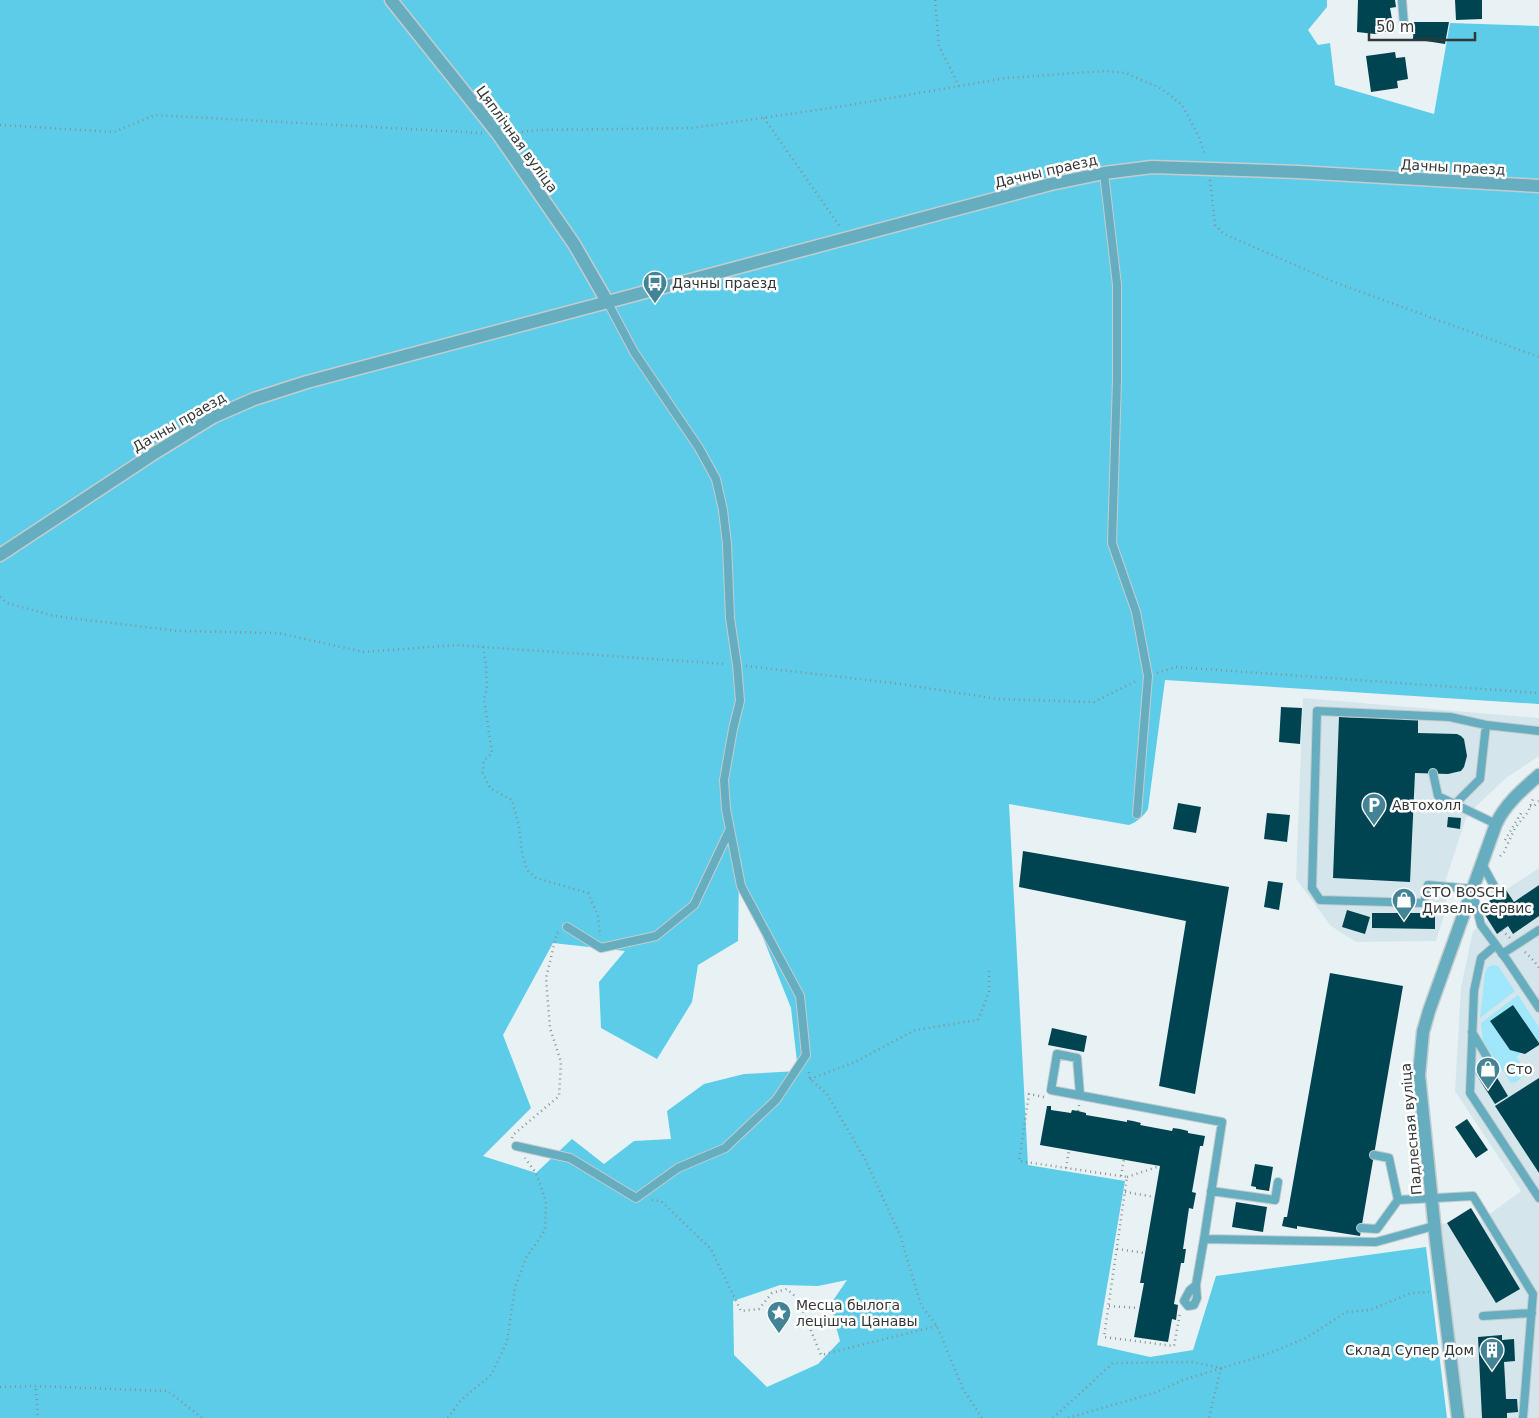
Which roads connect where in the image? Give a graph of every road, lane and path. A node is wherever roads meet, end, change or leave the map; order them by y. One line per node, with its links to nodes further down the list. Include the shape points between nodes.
1 (391, 0): 8 (street, Цяплічная вуліца)
2 (935, 0): 5 (path, via 939,46)
3 (1402, 0): 4 (lane)
4 (1404, 25)
5 (959, 86): 6 (path); 9 (path, via 1006,78 1105,71 1126,73 1162,89 1182,104 1199,136)
6 (764, 118): 8 (path, via 692,128 536,130); 12 (path)
7 (0, 125): 8 (path, via 114,132 155,115)
8 (498, 134): 13 (street, Цяплічная вуліца, via 574,244)
9 (1209, 168): 10 (street, Дачны праезд, via 1152,166); 11 (street, Дачны праезд); 14 (path, via 1215,226 1224,234 1334,282)
10 (1104, 173): 12 (street, Дачны праезд); 19 (lane, via 1117,285 1112,543 1136,612)
11 (1539, 186)
12 (848, 238): 13 (street, Дачны праезд)
13 (608, 302): 15 (street, Дачны праезд, via 307,382 239,405 152,454); 18 (lane, via 634,352 699,448 716,479 727,544 730,618)
14 (1539, 357)
15 (0, 555)
16 (0, 597): 17 (path, via 7,603 54,616 178,632 278,633 364,652 455,645)
17 (483, 647): 18 (path); 39 (path, via 486,666 484,699 492,752 484,761 483,773 490,788 512,800 527,870 536,878 588,892 598,916)
18 (737, 665): 19 (path, via 893,682 998,699 1094,702); 29 (lane, via 740,701 724,780)
19 (1148, 676): 20 (path, via 1176,667); 27 (lane)
20 (1539, 693)
21 (1486, 725): 22 (lane); 26 (lane, via 1480,779); 34 (lane, via 1450,717 1317,711 1312,888 1320,900 1424,903 1428,885)
22 (1539, 731)
23 (1433, 773): 26 (lane, via 1438,796)
24 (1539, 775): 28 (street, Падлесная вуліца, via 1513,800)
25 (1539, 801): 30 (path, via 1534,806 1526,805)
26 (1456, 804): 28 (lane)
27 (1137, 814)
28 (1496, 824): 33 (street, Падлесная вуліца)
29 (729, 831): 39 (lane, via 694,905 656,936); 44 (lane, via 741,886 800,996)
30 (1504, 841)
31 (1500, 849): 32 (path)
32 (1496, 861)
33 (1482, 864): 34 (street, Падлесная вуліца); 35 (lane)
34 (1472, 889): 38 (lane, via 1481,925); 64 (street, Падлесная вуліца, via 1423,1032 1419,1076)
35 (1498, 895)
36 (567, 927): 39 (lane); 51 (path, via 557,933 546,978 550,1028 561,1062 559,1096 513,1134 509,1143)
37 (1539, 930): 40 (lane)
38 (1496, 945): 40 (lane); 43 (lane, via 1481,958 1474,991)
39 (601, 948)
40 (1502, 954): 42 (lane)
41 (989, 970): 46 (path, via 989,992 978,1020 915,1030 855,1062)
42 (1539, 1008)
43 (1472, 1032): 45 (lane); 65 (lane, via 1470,1093)
44 (806, 1055): 46 (path); 63 (lane, via 776,1100 725,1148 678,1168)
45 (1487, 1057)
46 (810, 1079): 79 (path, via 827,1094 866,1161 900,1235 921,1305)
47 (1080, 1095): 47 (lane, via 1051,1090 1057,1054 1077,1058); 60 (lane, via 1222,1122)
48 (1046, 1098): 56 (path, via 1029,1094 1019,1161)
49 (1071, 1102): 50 (path, via 1080,1104)
50 (1078, 1112)
51 (516, 1146): 63 (lane, via 570,1158); 85 (path, via 536,1173 546,1201 545,1230 526,1258 515,1287 507,1342 491,1376 461,1400)
52 (1069, 1150): 56 (path)
53 (1374, 1155): 66 (lane, via 1389,1158)
54 (1124, 1160): 57 (path)
55 (1160, 1166): 58 (path)
56 (1066, 1168): 57 (path)
57 (1121, 1176): 58 (path)
58 (1127, 1177): 61 (path)
59 (1278, 1182): 60 (lane, via 1275,1200)
60 (1212, 1191): 69 (lane)
61 (1125, 1192): 62 (path); 70 (path)
62 (1154, 1196)
63 (636, 1198): 79 (path, via 661,1201 711,1249 742,1311 759,1309 772,1293 787,1289 798,1299 821,1355)
64 (1432, 1198): 66 (lane); 67 (street, Падлесная вуліца); 77 (lane, via 1473,1196 1533,1294)
65 (1539, 1198)
66 (1398, 1200): 68 (lane, via 1378,1229)
67 (1434, 1226): 69 (lane, via 1376,1242); 73 (street, Падлесная вуліца)
68 (1361, 1228)
69 (1204, 1239): 72 (lane)
70 (1117, 1248): 71 (path); 74 (path)
71 (1145, 1253)
72 (1196, 1285)
73 (1442, 1291): 80 (path, via 1411,1293 1370,1310 1346,1312 1306,1338); 90 (street, Падлесная вуліца)
74 (1108, 1306): 75 (path, via 1104,1337 1174,1346); 76 (path)
75 (1181, 1306)
76 (1139, 1308)
77 (1532, 1313): 78 (lane); 91 (lane)
78 (1483, 1316)
79 (938, 1326): 86 (path, via 963,1389)
80 (1221, 1368): 87 (path, via 1192,1362 1113,1363); 88 (path, via 1154,1393); 89 (path)
81 (0, 1387): 84 (path, via 168,1391)
82 (36, 1390): 83 (path)
83 (38, 1418)
84 (202, 1418)
85 (448, 1418)
86 (982, 1418)
87 (1053, 1418)
88 (1068, 1418)
89 (1209, 1418)
90 (1458, 1418)
91 (1523, 1418)

